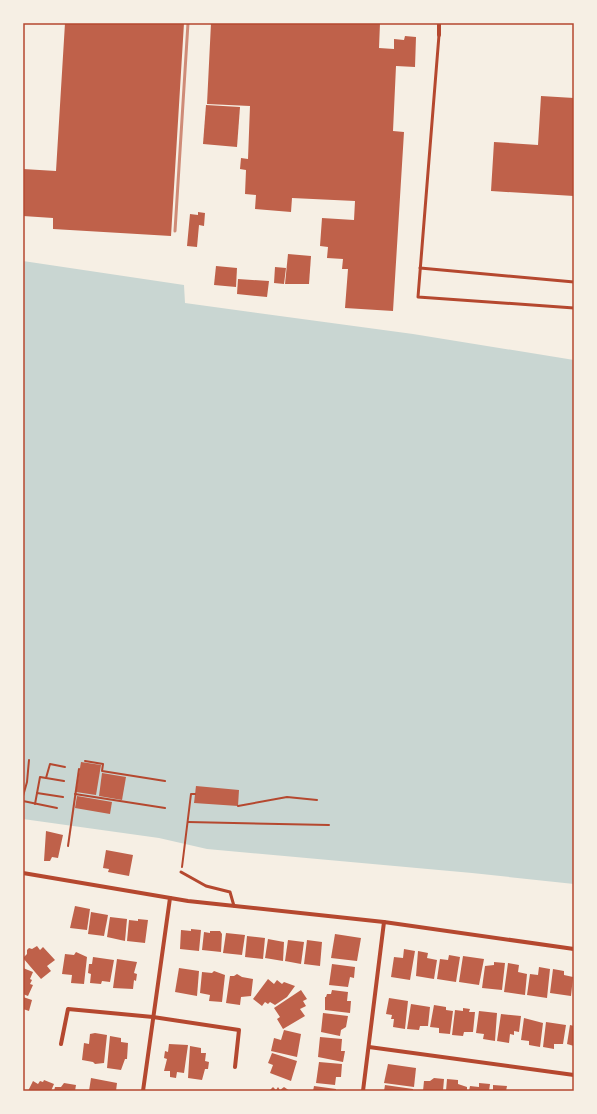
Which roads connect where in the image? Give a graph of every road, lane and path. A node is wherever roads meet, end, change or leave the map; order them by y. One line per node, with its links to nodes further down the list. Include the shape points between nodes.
1 (439, 23): 2 (street)
2 (439, 35): 3 (lane)
3 (420, 268): 4 (lane); 5 (lane, via 418,297)
4 (574, 282)
5 (574, 308)
6 (29, 760): 16 (path)
7 (85, 761): 12 (path, via 103,764 102,771)
8 (65, 767): 10 (path, via 50,764)
9 (78, 769): 14 (path)
10 (46, 778): 11 (path); 13 (path, via 40,777)
11 (64, 781)
12 (165, 781)
13 (37, 793): 17 (path); 20 (path)
14 (75, 794): 23 (path); 26 (path)
15 (195, 794): 24 (path, via 191,794)
16 (23, 796)
17 (63, 797)
18 (317, 800): 21 (path, via 287,797)
19 (23, 801): 20 (path)
20 (35, 804): 22 (path)
21 (238, 806)
22 (57, 808)
23 (165, 808)
24 (188, 822): 25 (path); 27 (path)
25 (329, 825)
26 (68, 846)
27 (181, 872): 30 (lane, via 206,886 230,892)
28 (23, 873): 29 (street)
29 (170, 898): 30 (street); 33 (street)
30 (234, 906): 31 (street)
31 (384, 922): 32 (street); 35 (street)
32 (574, 949)
33 (153, 1017): 34 (street, via 68,1009); 36 (street, via 239,1030); 38 (street)
34 (61, 1044)
35 (369, 1047): 37 (street); 39 (street)
36 (235, 1068)
37 (574, 1075)
38 (144, 1091)
39 (363, 1091)

